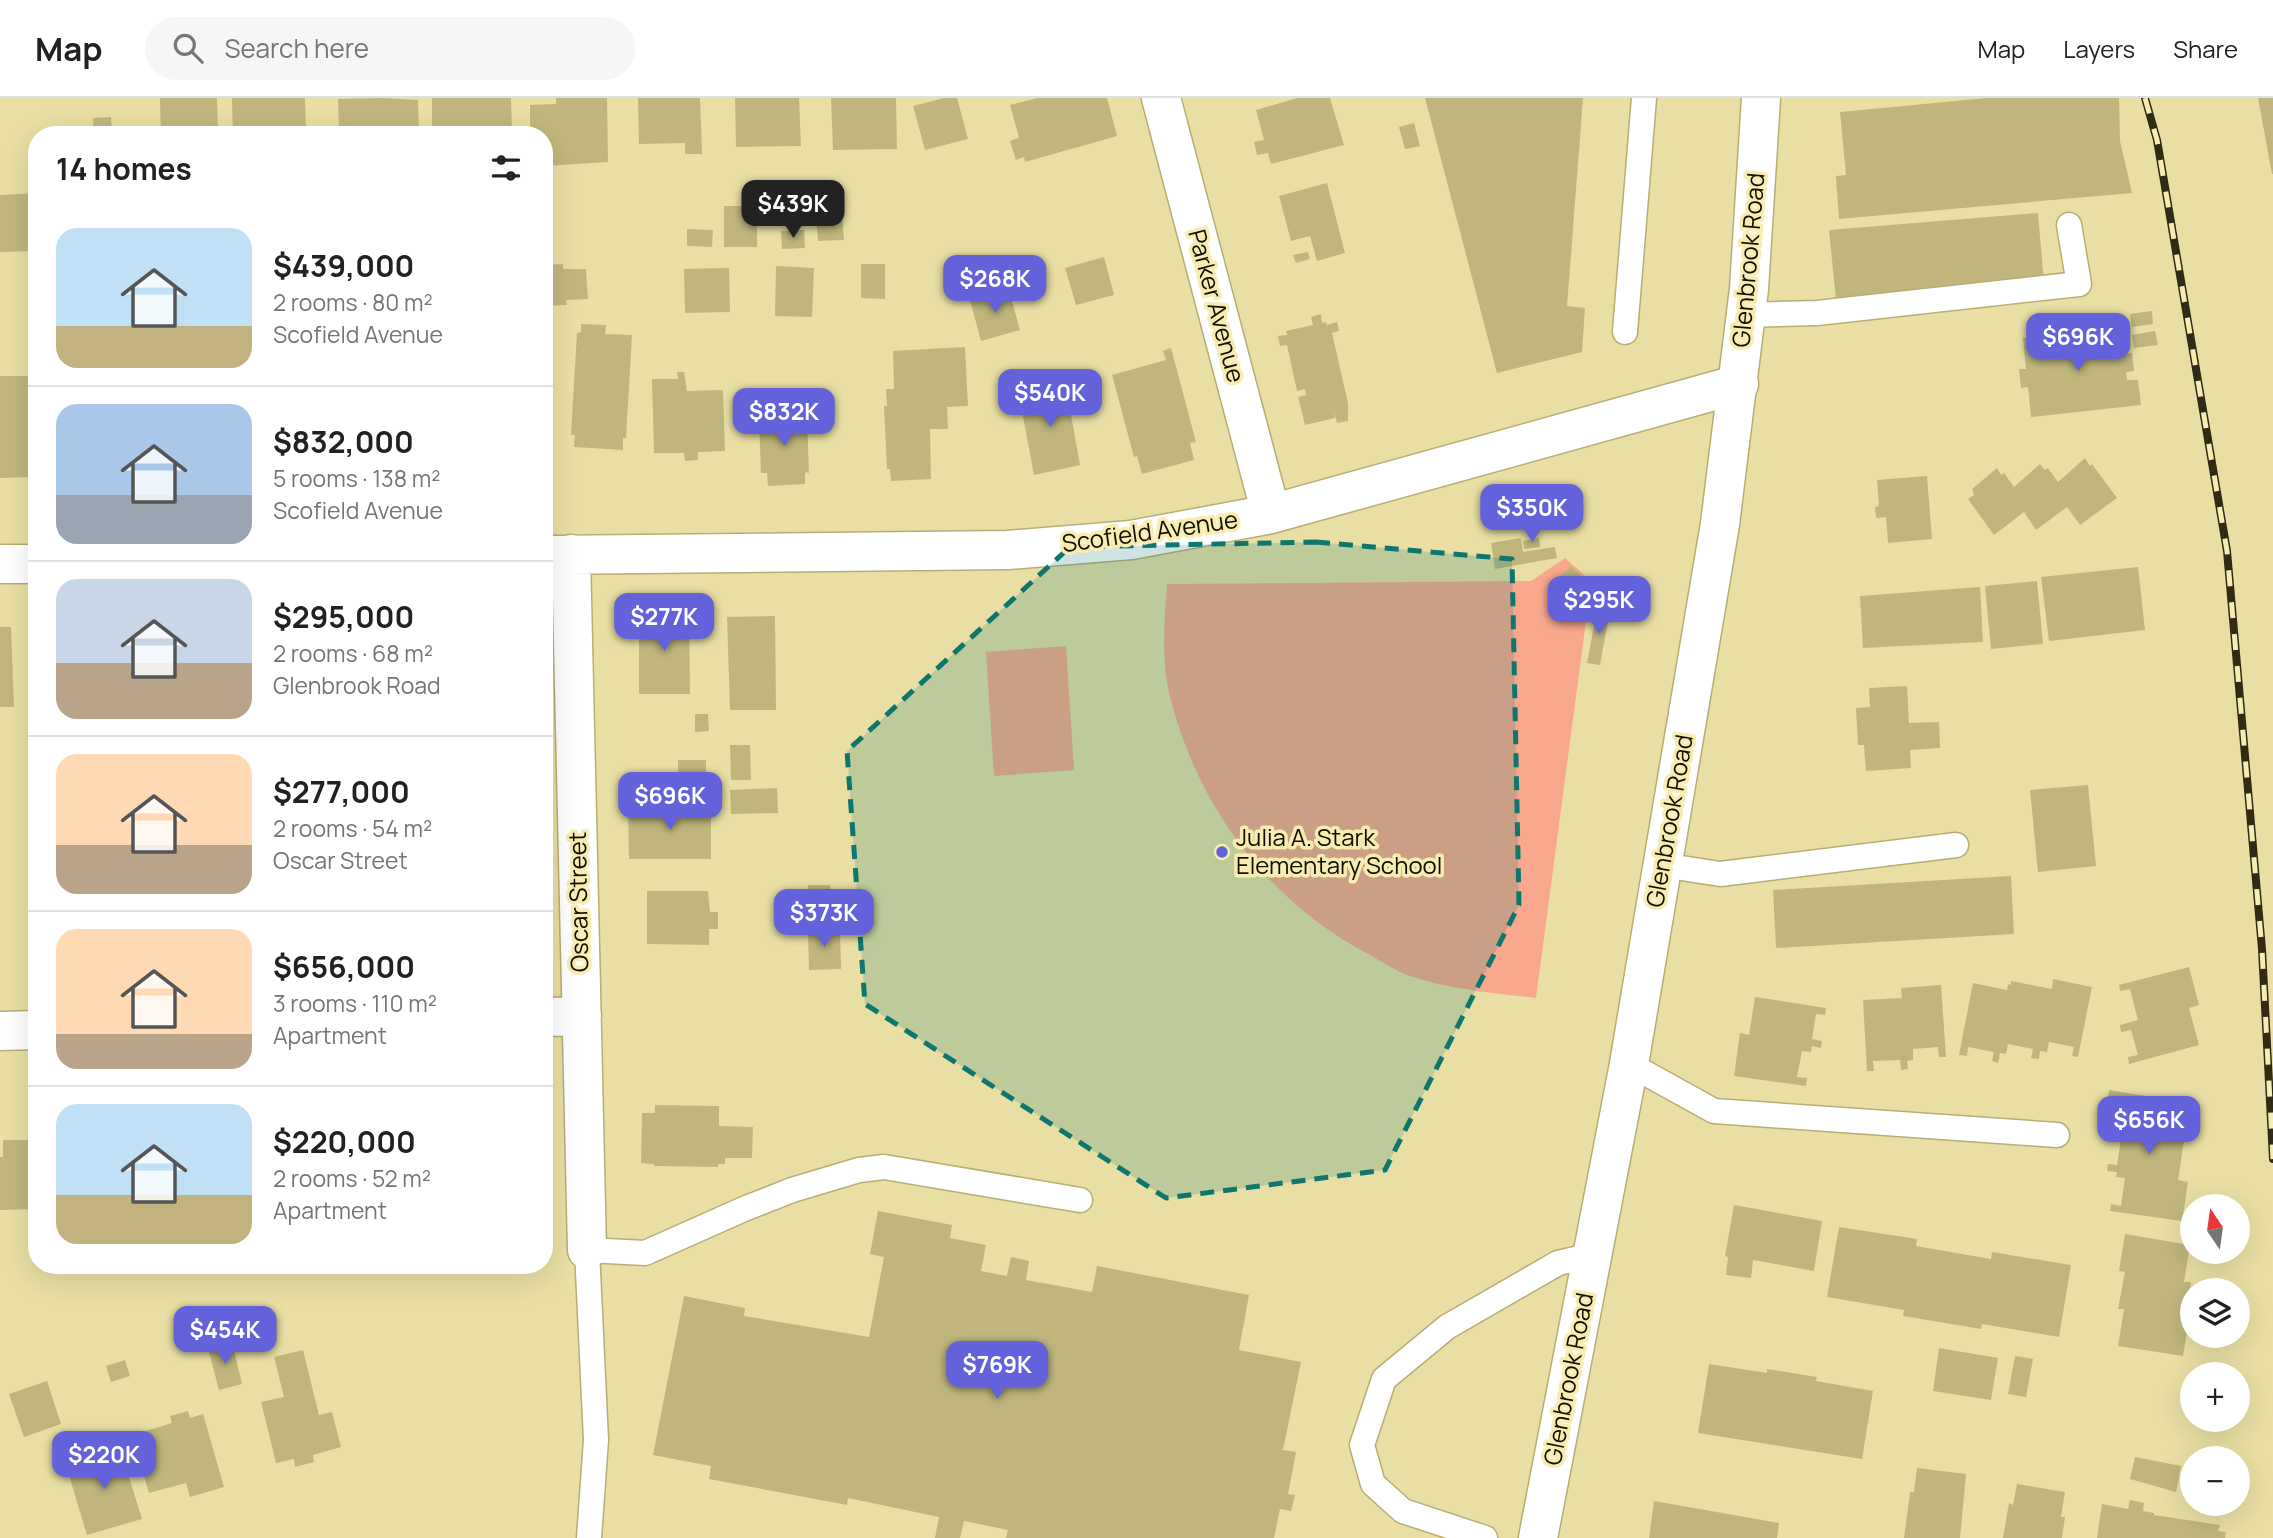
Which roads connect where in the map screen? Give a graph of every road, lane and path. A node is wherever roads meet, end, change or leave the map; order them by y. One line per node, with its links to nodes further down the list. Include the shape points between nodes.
1 (1161, 98): 8 (street, Parker Avenue)
2 (1644, 98): 6 (lane)
3 (1761, 98): 5 (street, Glenbrook Road)
4 (2069, 225): 5 (lane, via 2079,284 1817,313)
5 (1746, 314): 7 (street, Glenbrook Road)
6 (1625, 332)
7 (1739, 384): 8 (street, Scofield Avenue); 13 (street, Glenbrook Road)
8 (1271, 514): 9 (street, Scofield Avenue, via 1131,540 1008,550)
9 (558, 555): 14 (street, Oscar Street)
10 (0, 564): 11 (street)
11 (28, 564)
12 (1956, 845): 13 (lane, via 1720,874)
13 (1662, 865): 18 (street, Glenbrook Road)
14 (582, 1016): 15 (street); 21 (street, Oscar Street)
15 (553, 1017)
16 (28, 1030): 17 (street)
17 (0, 1031)
18 (1629, 1064): 19 (lane, via 1714,1111); 22 (street, Glenbrook Road)
19 (2057, 1135)
20 (1080, 1200): 21 (lane, via 884,1167 792,1191 645,1253)
21 (587, 1250): 23 (lane, via 596,1440)
22 (1593, 1255): 24 (lane, via 1558,1263 1447,1327 1384,1379 1362,1445 1373,1484 1403,1511); 25 (street, Glenbrook Road)
23 (589, 1538)
24 (1485, 1538)
25 (1538, 1538)

